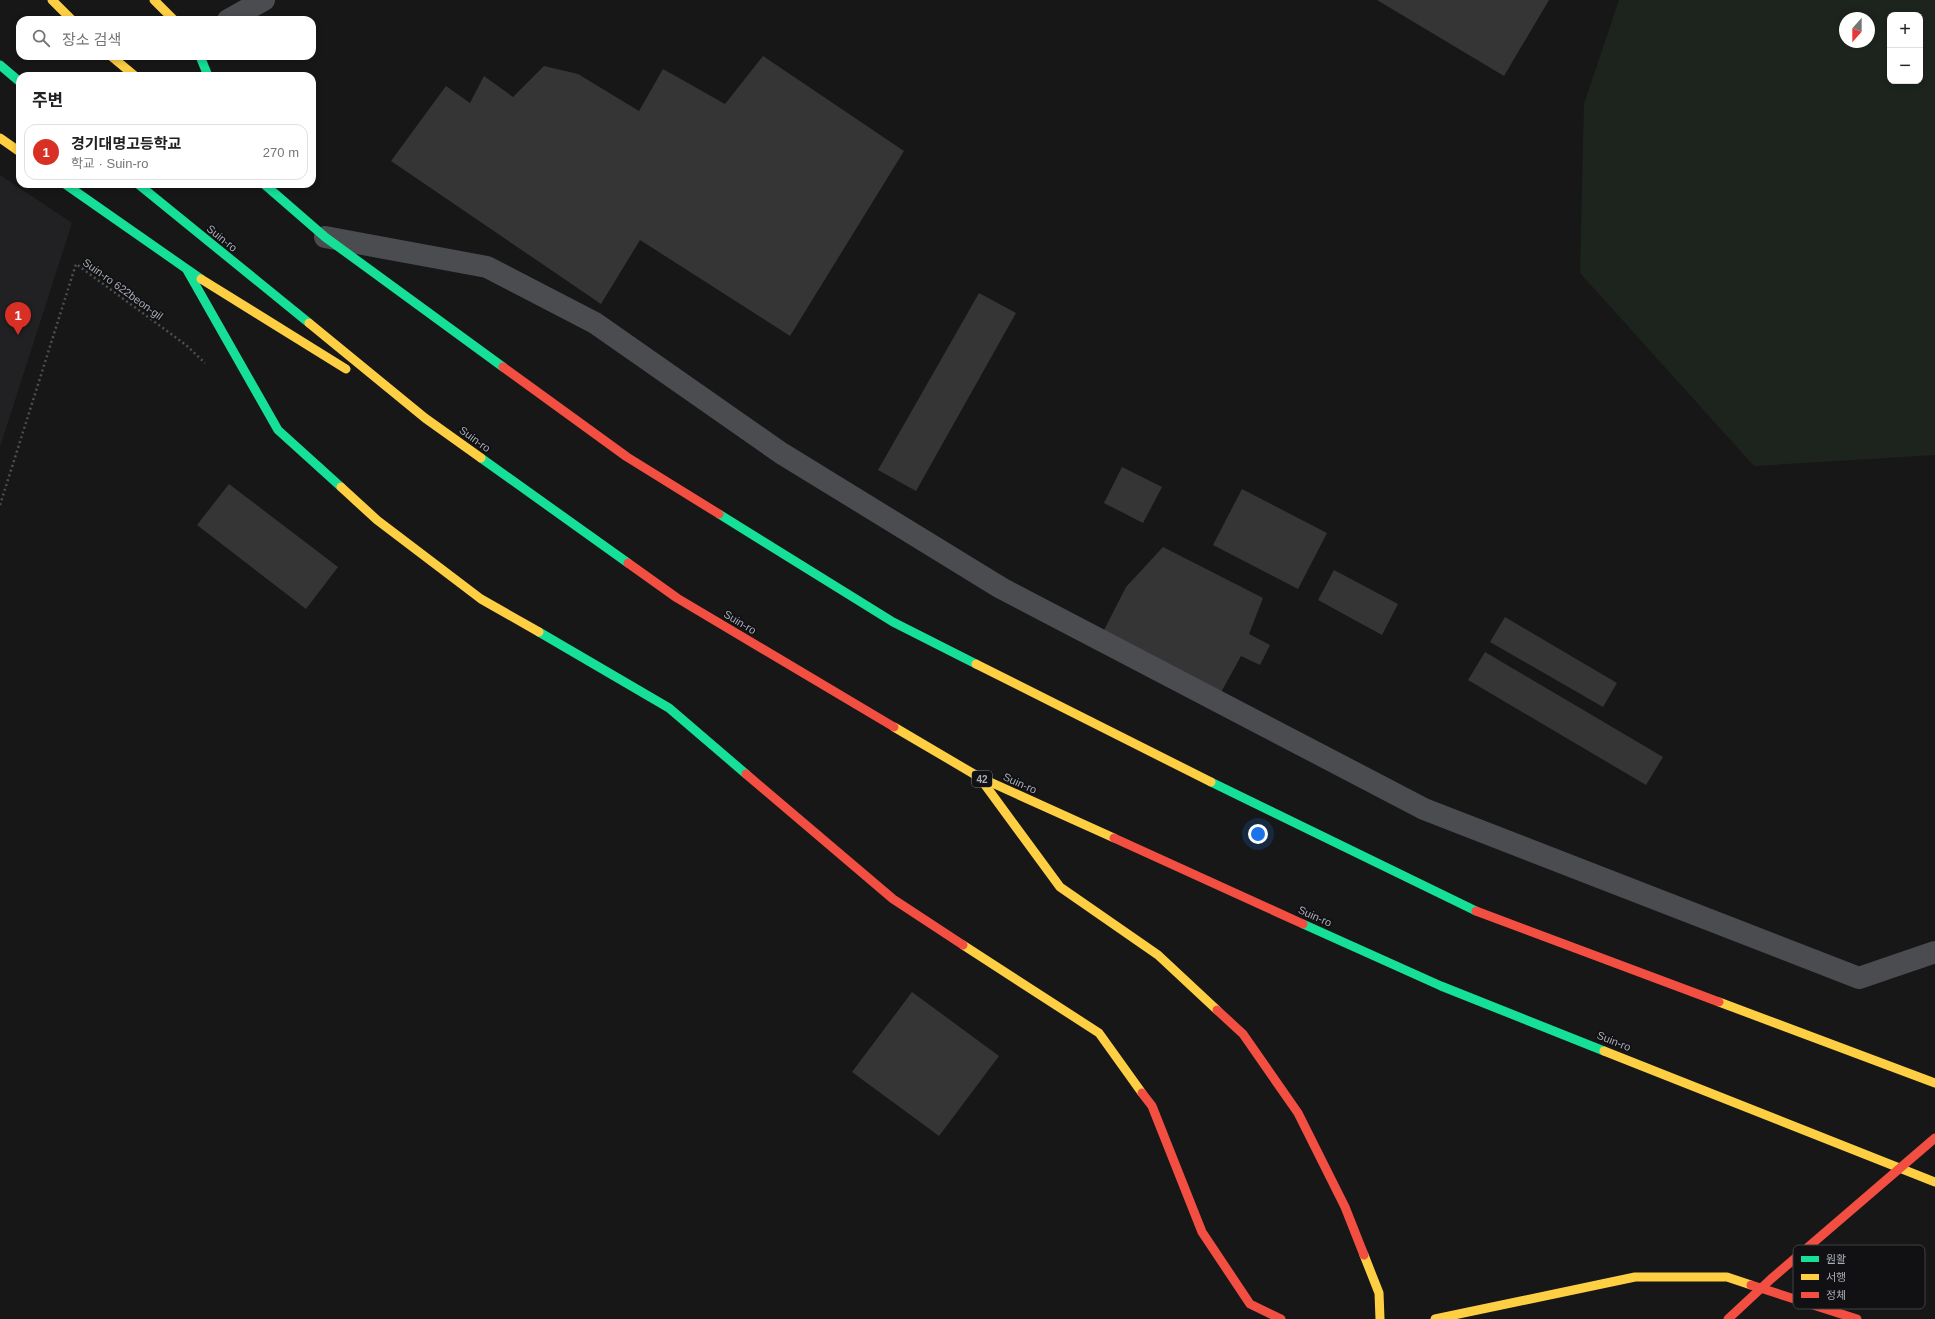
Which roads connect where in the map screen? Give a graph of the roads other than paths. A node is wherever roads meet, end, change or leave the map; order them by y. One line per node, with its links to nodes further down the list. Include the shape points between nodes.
1 (52, 0): 4 (main road)
2 (154, 0): 5 (main road)
3 (264, 0): 6 (street)
4 (68, 16)
5 (170, 16)
6 (235, 16)
7 (116, 60): 10 (main road)
8 (202, 60): 11 (main road)
9 (0, 65): 12 (main road)
10 (130, 72)
11 (206, 72)
12 (16, 79)
13 (0, 138): 14 (main road)
14 (16, 149)
15 (71, 188): 19 (main road)
16 (143, 188): 22 (main road, Suin-ro / 42)
17 (269, 188): 18 (main road)
18 (325, 236): 24 (street, via 487,267 595,323 781,453 1001,588 1424,809 1859,978); 25 (main road, via 627,457 893,622 1463,906)
19 (187, 270): 20 (main road); 32 (main road, via 278,430 377,520 482,599 670,708 893,899 1099,1033 1152,1106 1202,1232 1250,1304)
20 (352, 373)
21 (365, 381): 22 (main road)
22 (425, 418): 23 (main road, Suin-ro / 42, via 677,598)
23 (979, 777): 27 (main road, Suin-ro / 42, via 1441,986); 33 (main road, via 1060,888 1158,955 1243,1034 1298,1113 1345,1207 1379,1293)
24 (1935, 952)
25 (1935, 1083)
26 (1935, 1138): 28 (main road, bridge)
27 (1935, 1182)
28 (1810, 1245)
29 (1793, 1259): 35 (main road, bridge)
30 (1793, 1298): 34 (main road, via 1727,1277 1636,1277)
31 (1825, 1309): 36 (main road)
32 (1282, 1319)
33 (1380, 1319)
34 (1435, 1319)
35 (1728, 1319)
36 (1856, 1319)

